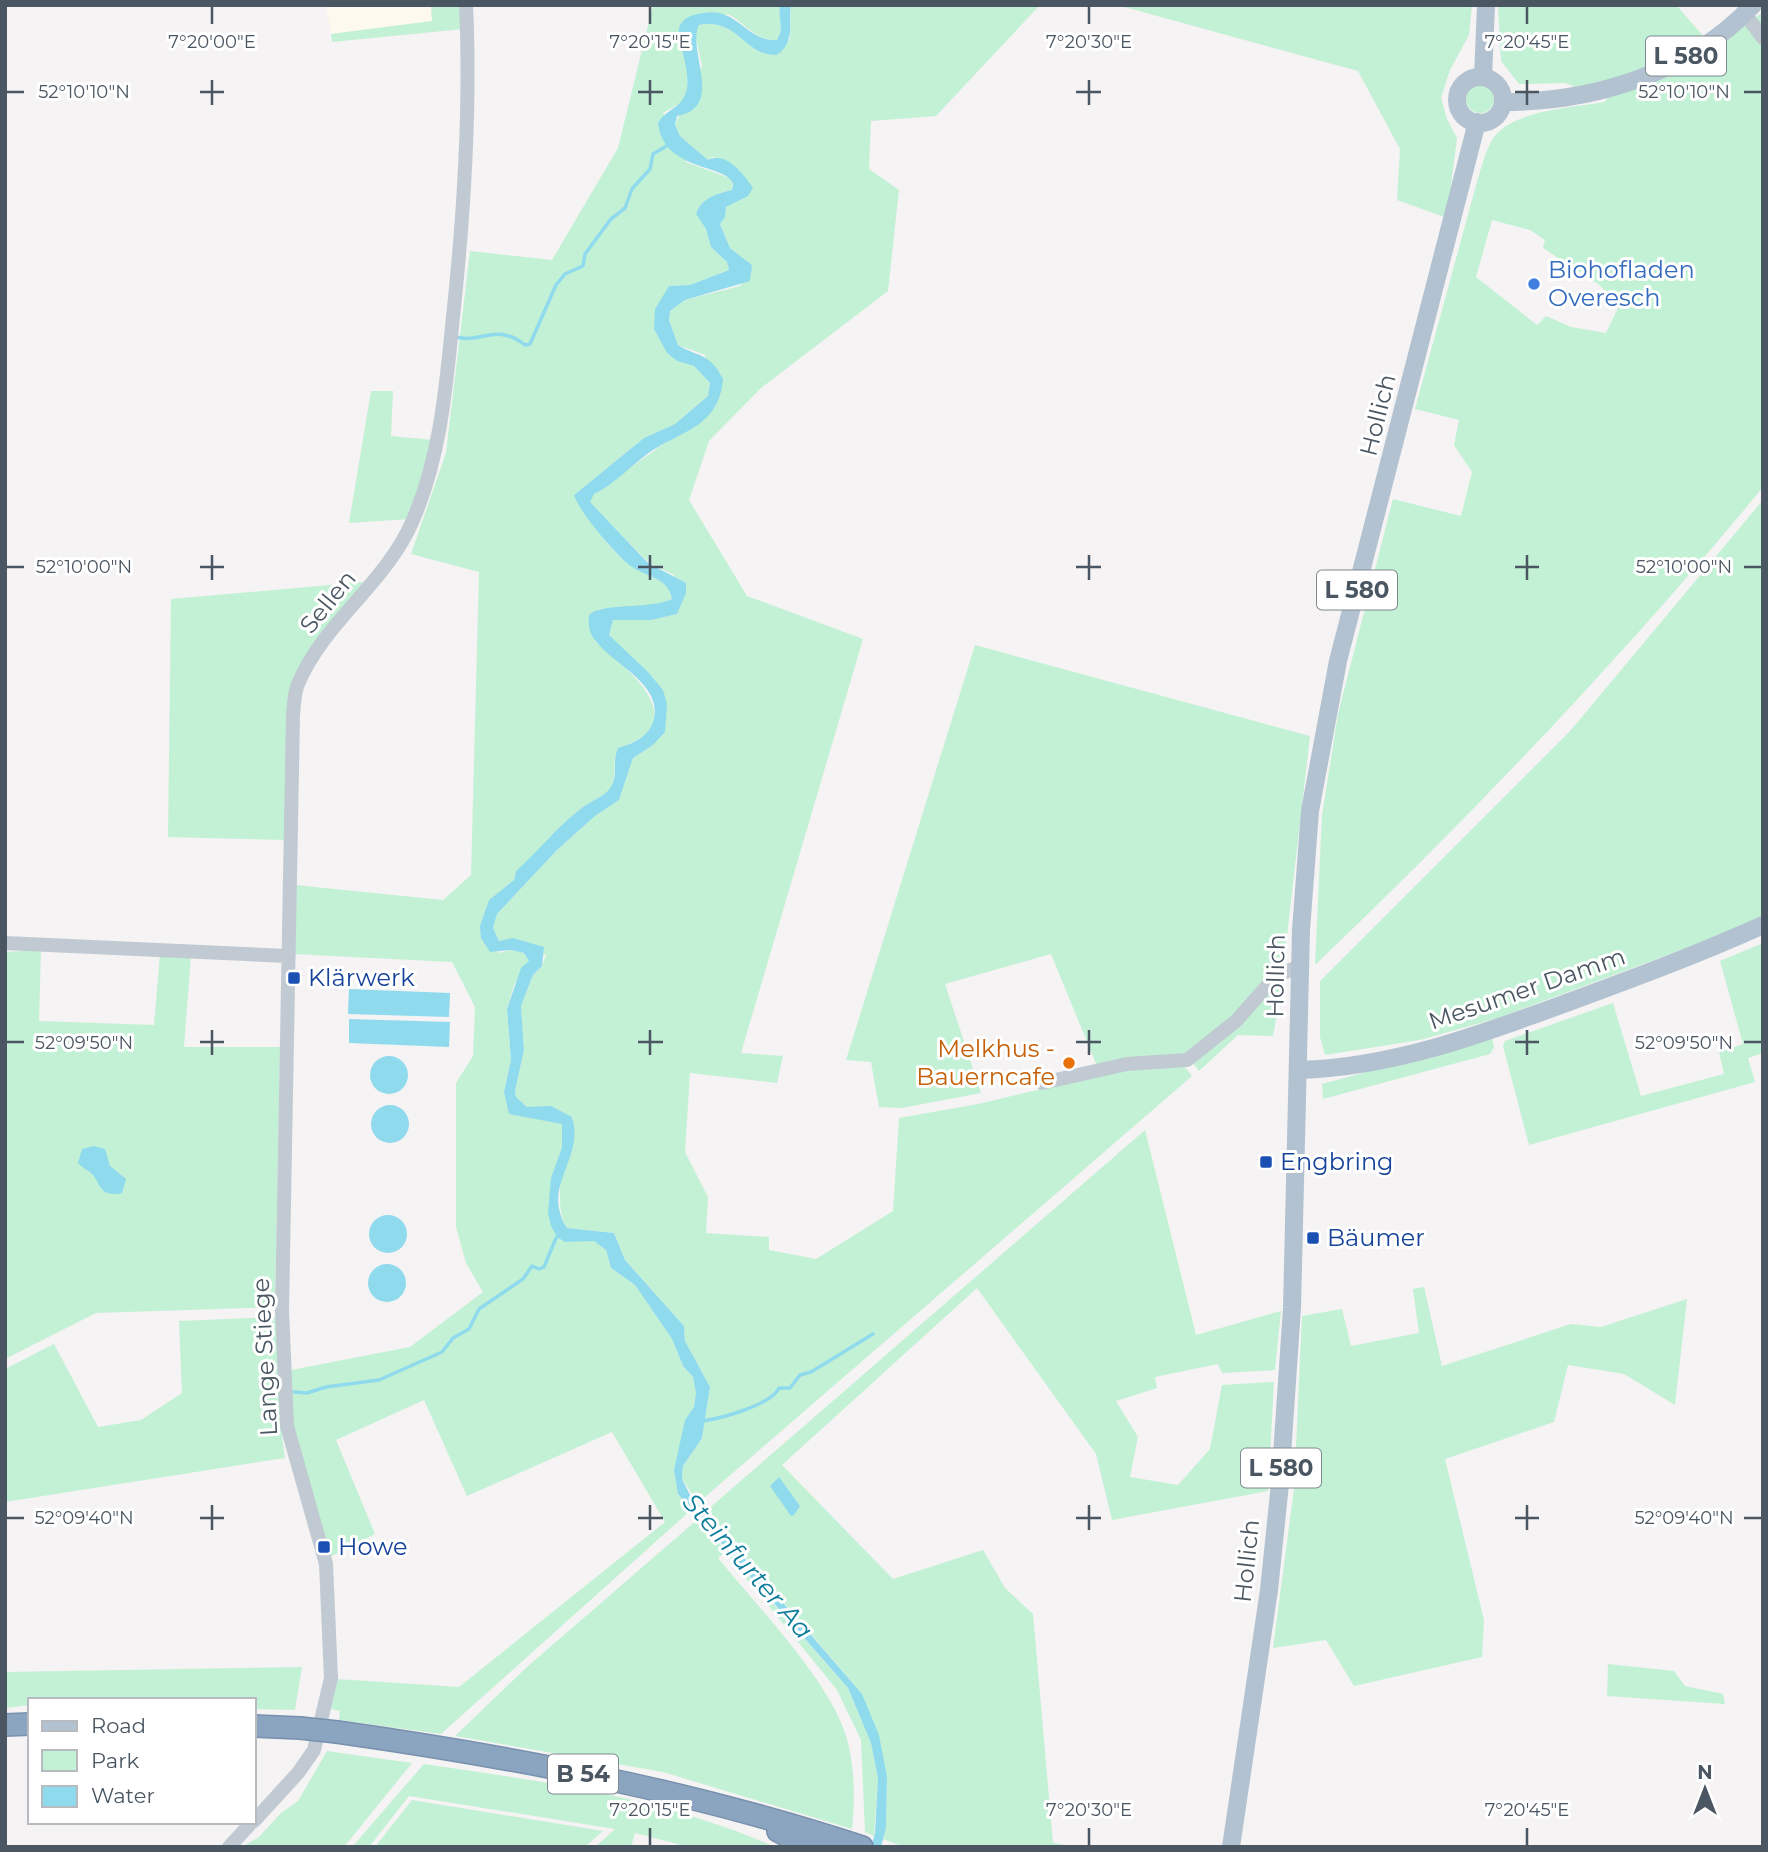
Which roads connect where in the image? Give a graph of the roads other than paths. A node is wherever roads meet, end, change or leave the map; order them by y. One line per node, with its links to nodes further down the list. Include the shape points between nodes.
1 (466, 5): 10 (street, Sellen, via 468,118 460,238 446,394 436,448 414,518 398,551 310,660 297,687)
2 (1486, 5): 5 (main road)
3 (1749, 9): 4 (street); 6 (main road, L 580, via 1698,50 1641,79 1577,97)
4 (1763, 38)
5 (1483, 77): 6 (main road, via 1500,88); 7 (main road, via 1468,80 1458,92 1458,108)
6 (1503, 102): 7 (main road, via 1497,115)
7 (1477, 122): 11 (main road, Hollich / L 580, via 1323,730 1306,857)
8 (1763, 925): 12 (main road, Mesumer Damm, via 1701,953 1445,1045 1361,1064)
9 (5, 943): 10 (street)
10 (287, 956): 18 (street, Lange Stiege, via 282,1310 287,1426 326,1564 331,1678 314,1750)
11 (1300, 966): 12 (main road, Hollich / L 580); 13 (street, via 1276,976 1236,1021 1187,1060 1127,1064)
12 (1300, 1070): 23 (main road, Hollich / L 580, via 1280,1484)
13 (1042, 1083)
14 (28, 1724): 15 (highway)
15 (5, 1725)
16 (256, 1726): 17 (highway, B 54, bridge, via 456,1749)
17 (708, 1801): 21 (highway); 22 (highway, B 54)
18 (256, 1818)
19 (250, 1824): 20 (street)
20 (229, 1847)
21 (808, 1847)
22 (862, 1847)
23 (1231, 1847)

